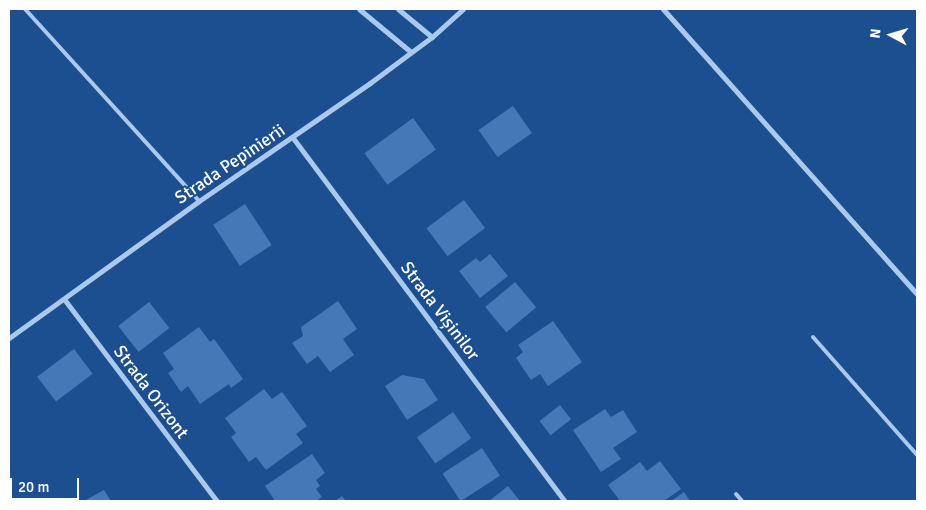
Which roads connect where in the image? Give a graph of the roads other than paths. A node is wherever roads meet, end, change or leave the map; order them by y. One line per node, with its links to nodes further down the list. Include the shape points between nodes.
1 (25, 9): 9 (lane)
2 (359, 9): 7 (street)
3 (398, 9): 6 (street)
4 (463, 9): 6 (street, Strada Pepinierii)
5 (663, 9): 10 (street)
6 (432, 37): 7 (street, Strada Pepinierii)
7 (411, 52): 8 (street, Strada Pepinierii)
8 (294, 138): 9 (street, Strada Pepinierii); 17 (street, Strada Vișinilor)
9 (199, 200): 11 (street, Strada Pepinierii)
10 (917, 294)
11 (64, 299): 13 (street, Strada Pepinierii); 16 (street, Strada Orizont)
12 (813, 337): 14 (lane)
13 (9, 338)
14 (917, 455)
15 (736, 494): 18 (lane)
16 (217, 501)
17 (565, 501)
18 (742, 501)

